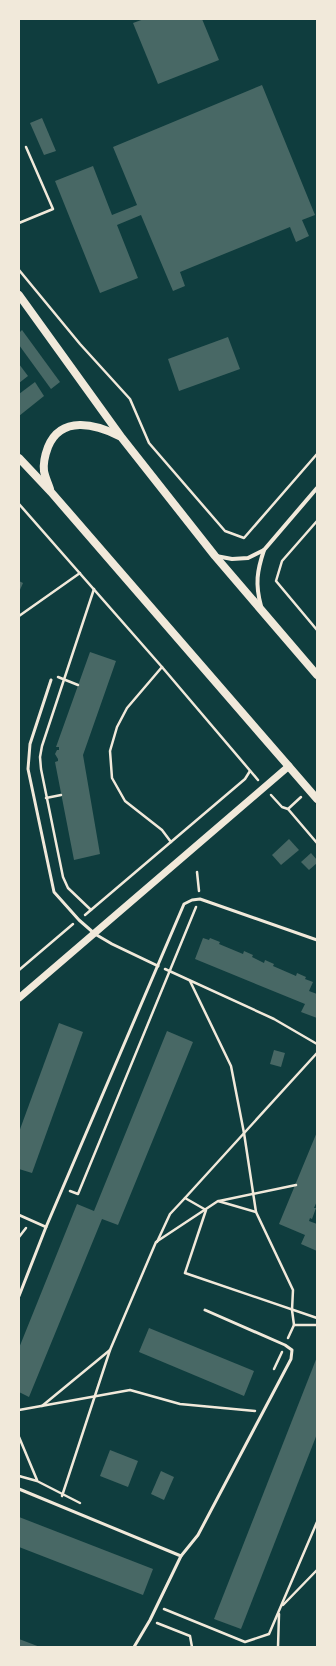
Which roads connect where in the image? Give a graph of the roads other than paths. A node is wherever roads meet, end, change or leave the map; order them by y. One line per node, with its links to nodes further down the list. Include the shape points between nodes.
1 (19, 295): 2 (main road)
2 (122, 438): 5 (main road, via 105,428 89,425 71,426 62,430 50,442 44,457 44,471); 7 (main road)
3 (19, 458): 5 (main road)
4 (317, 488): 6 (street)
5 (50, 492): 11 (main road)
6 (264, 550): 7 (street, via 248,558); 8 (street, via 256,578)
7 (215, 556): 8 (main road)
8 (262, 613): 9 (main road)
9 (317, 675)
10 (51, 680): 13 (lane, via 30,744 28,769 54,892)
11 (289, 766): 12 (main road); 13 (street)
12 (317, 799)
13 (95, 934): 15 (lane); 16 (street)
14 (317, 940): 15 (lane, via 200,899 192,900 184,904)
15 (158, 966): 18 (lane)
16 (19, 998)
17 (19, 1215): 18 (lane)
18 (46, 1227): 19 (lane)
19 (19, 1296)
20 (205, 1310): 22 (lane, via 292,1350 291,1359 198,1535)
21 (19, 1489): 22 (lane)
22 (181, 1556): 23 (lane)
23 (134, 1647)

